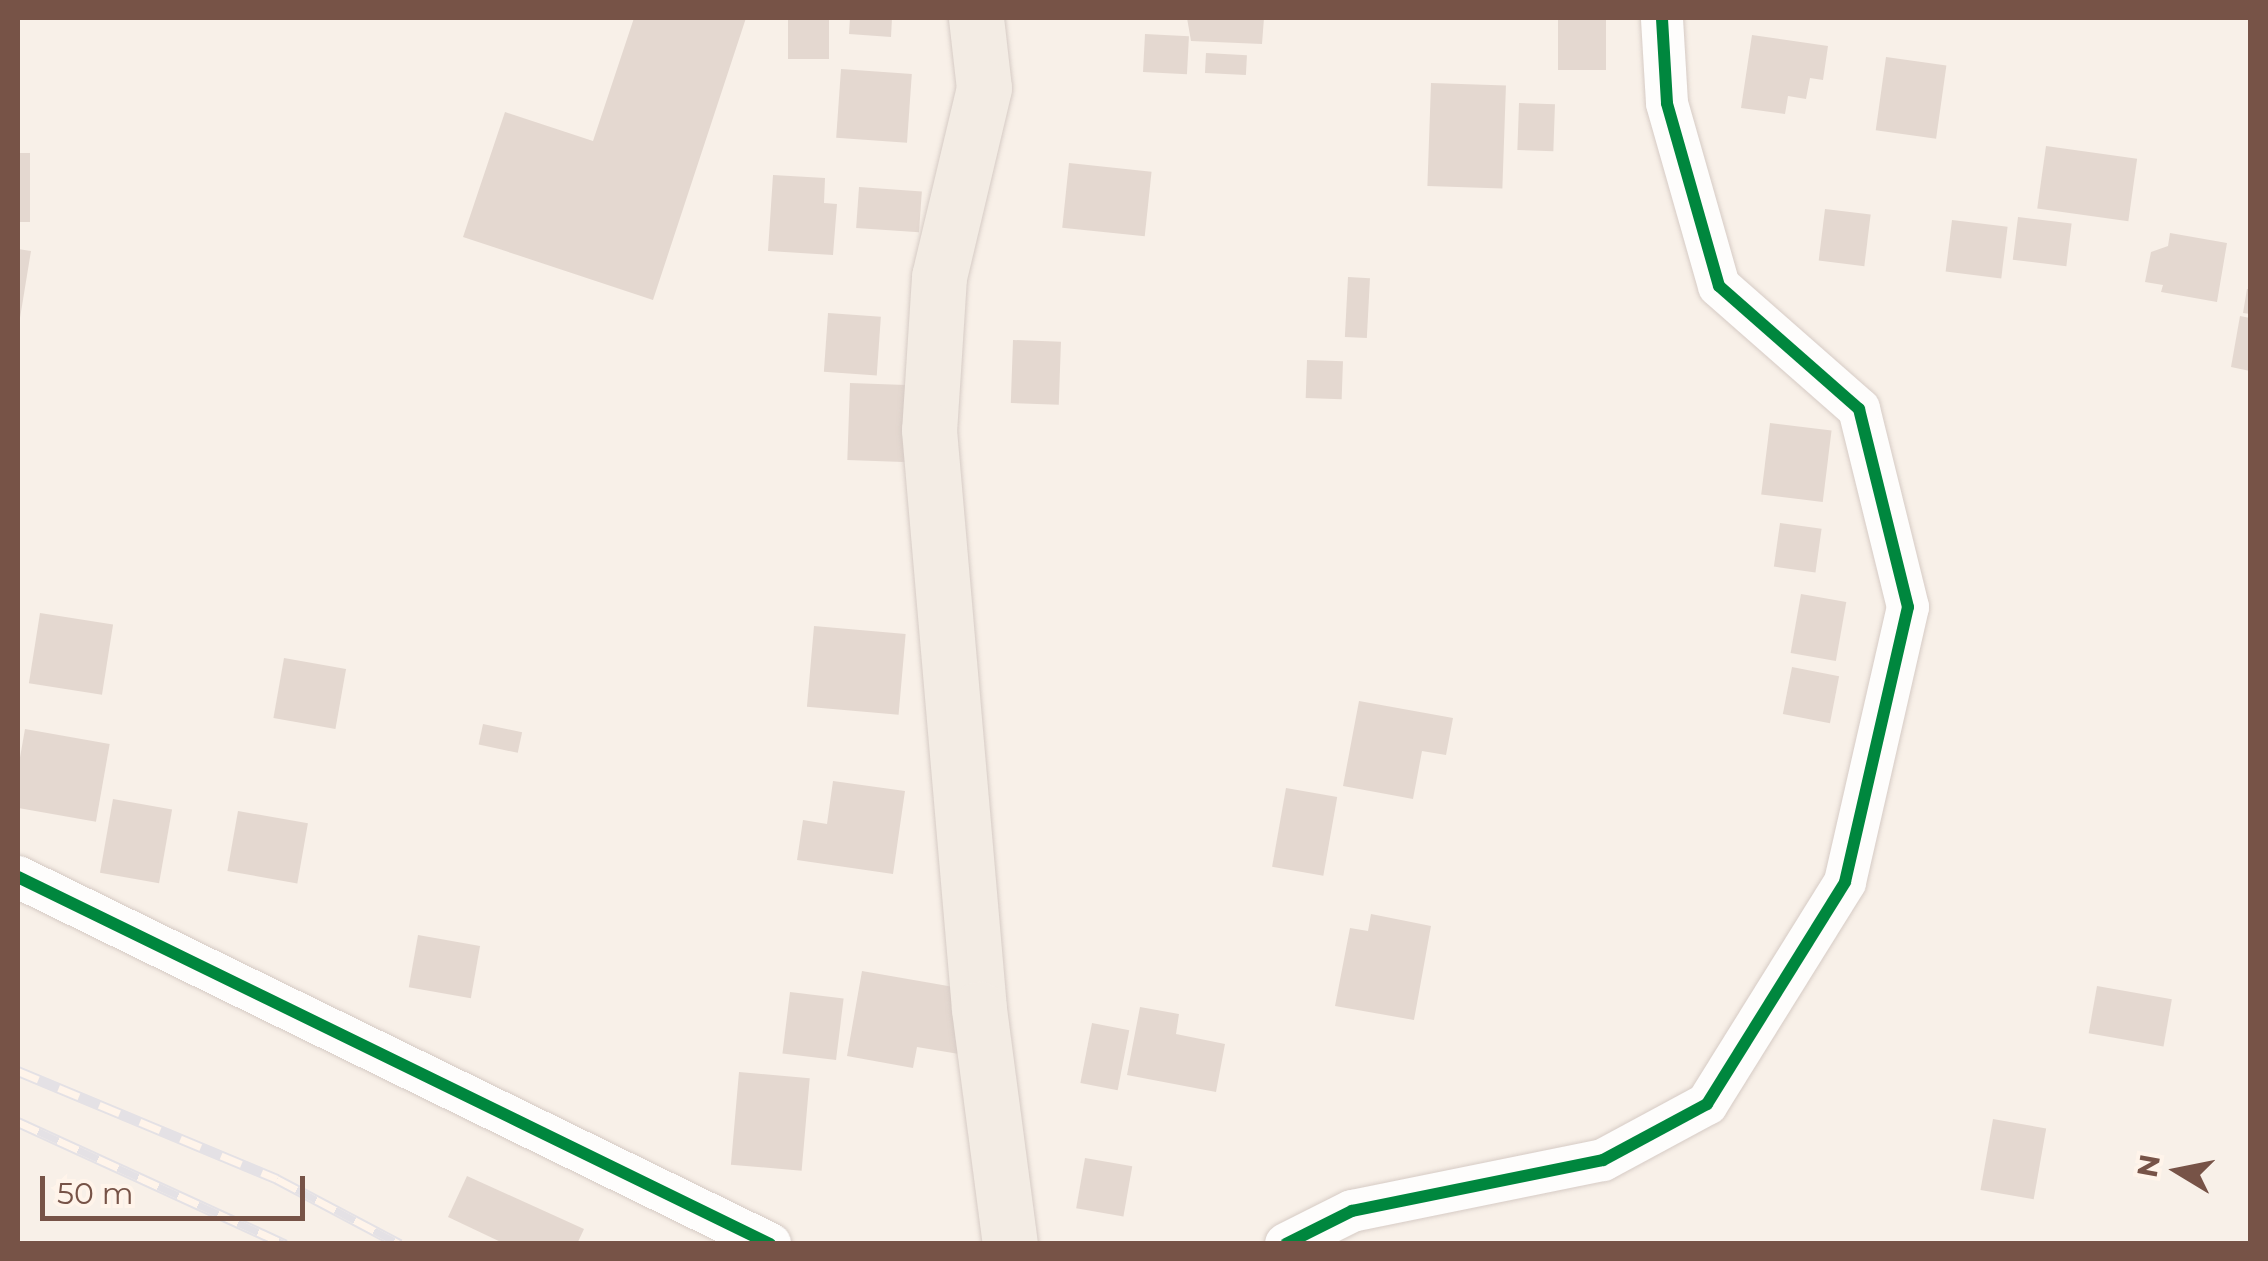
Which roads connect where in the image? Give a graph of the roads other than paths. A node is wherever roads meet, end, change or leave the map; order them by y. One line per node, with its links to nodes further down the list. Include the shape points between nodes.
1 (976, 18): 5 (main road, via 984,88 939,276 929,430 979,1009)
2 (1662, 18): 6 (street, via 1667,103 1719,286 1860,409 1908,607 1845,882 1707,1104 1602,1160 1352,1211)
3 (18, 878): 4 (street)
4 (770, 1244)
5 (1010, 1244)
6 (1286, 1244)

